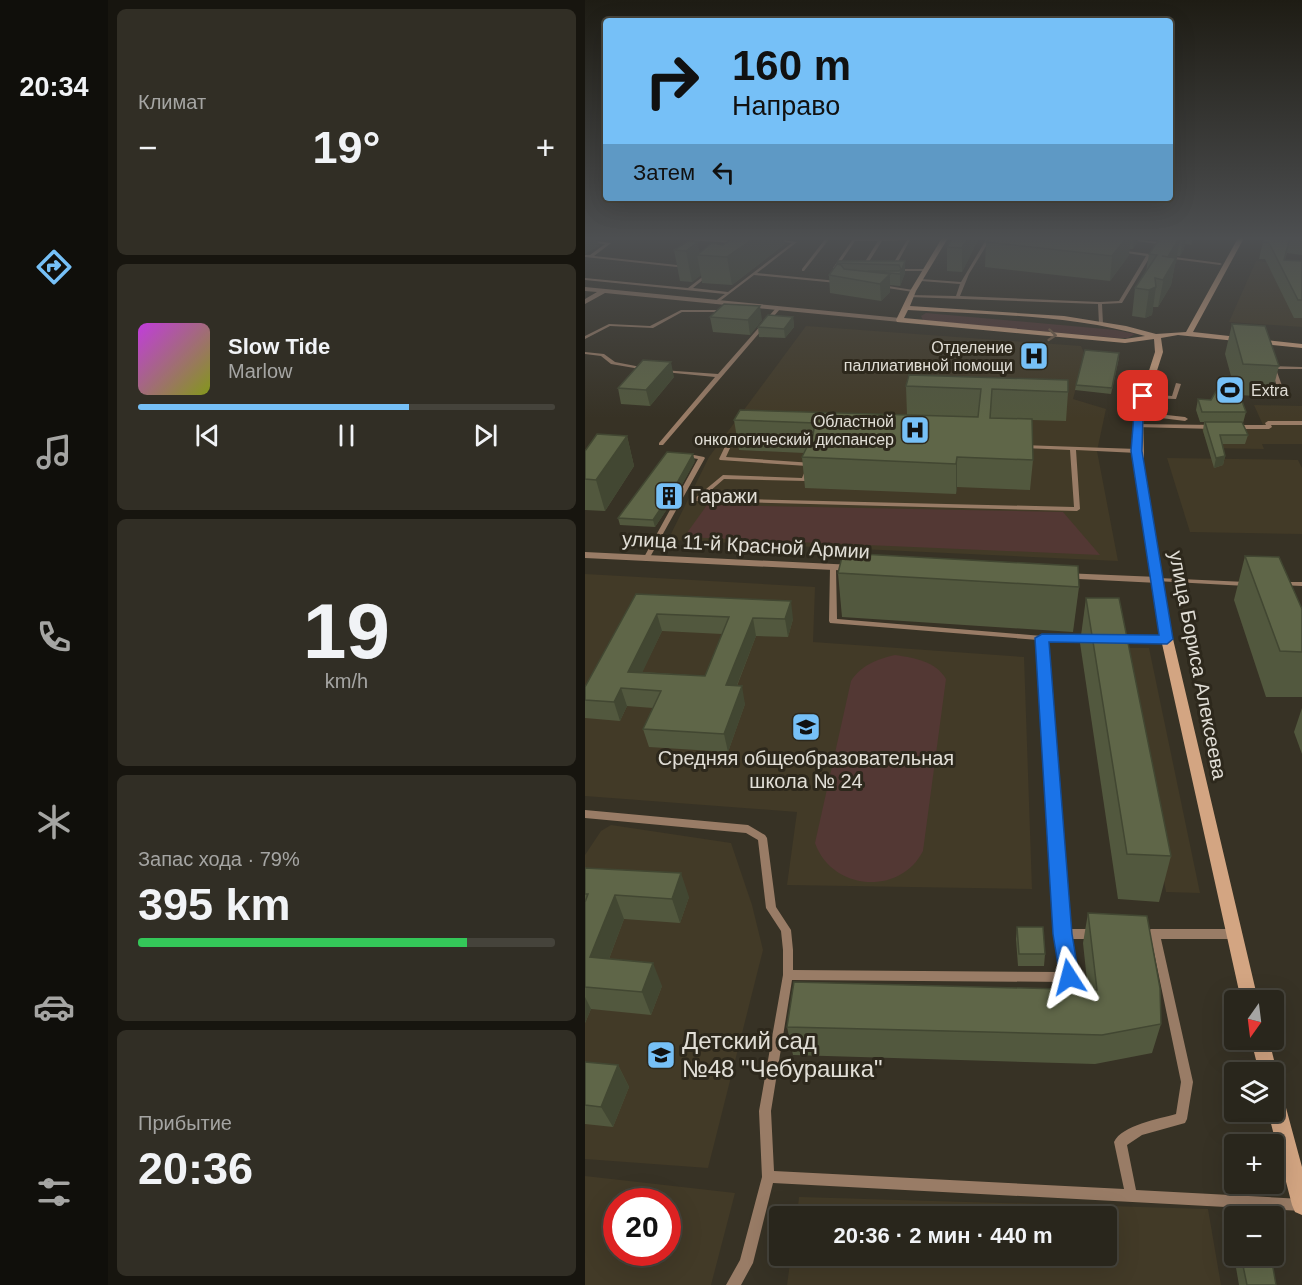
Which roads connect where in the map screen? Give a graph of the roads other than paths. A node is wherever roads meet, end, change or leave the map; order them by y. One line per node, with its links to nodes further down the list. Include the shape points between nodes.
1 (669, 298): 7 (street)
2 (723, 298): 7 (lane)
3 (910, 298): 9 (main road)
4 (981, 298): 8 (lane)
5 (1122, 298): 8 (lane, via 1120,302)
6 (1203, 300): 14 (main road); 15 (main road)
7 (716, 303): 10 (street)
8 (1100, 303): 13 (lane)
9 (905, 308): 12 (main road); 13 (main road)
10 (736, 309): 11 (street); 17 (lane, via 681,311 651,327 609,325)
11 (778, 309): 12 (street); 23 (lane)
12 (900, 320): 16 (main road, one-way to 16, via 1125,341)
13 (1101, 324): 16 (main road)
14 (1178, 333): 15 (main road); 16 (main road)
15 (1188, 334): 18 (main road)
16 (1157, 336): 25 (main road, улица Бориса Алексеева, via 1159,352)
17 (585, 338)
18 (1257, 342): 19 (main road); 20 (lane, via 1257,348)
19 (1302, 346)
20 (1246, 348)
21 (585, 353): 23 (lane, via 602,355 613,363 634,368)
22 (1302, 368): 26 (lane, via 1273,367)
23 (719, 376): 31 (lane)
24 (1178, 384): 25 (lane, via 1174,398)
25 (1143, 396): 28 (main road, улица Бориса Алексеева)
26 (1283, 397)
27 (1185, 419): 28 (lane)
28 (1138, 420): 29 (lane, via 1269,428 1267,423); 34 (main road, улица Бориса Алексеева)
29 (1302, 423)
30 (756, 435): 33 (lane, via 733,435 722,459 811,464 804,480 723,477 696,500 1077,509)
31 (660, 444)
32 (1019, 446): 33 (lane)
33 (1073, 448): 34 (lane)
34 (1137, 451): 41 (main road, улица Бориса Алексеева)
35 (694, 458): 37 (lane, via 702,458)
36 (585, 555): 37 (street, улица 11-й Красной Армии)
37 (646, 559): 38 (street, улица 11-й Красной Армии)
38 (833, 568): 39 (street, улица 11-й Красной Армии); 45 (lane, via 833,621)
39 (868, 569)
40 (1053, 576): 41 (street)
41 (1158, 580): 42 (lane); 48 (main road, улица Бориса Алексеева)
42 (1253, 584)
43 (1274, 584): 44 (lane)
44 (1302, 584)
45 (1042, 638): 46 (lane); 50 (lane)
46 (1099, 639)
47 (1110, 639): 48 (lane)
48 (1167, 639): 52 (main road, улица Бориса Алексеева)
49 (585, 814): 53 (lane, via 748,829 762,838 771,908 786,930)
50 (1062, 934): 51 (lane); 53 (lane, via 1069,977)
51 (1109, 934)
52 (1233, 934): 54 (main road, улица Бориса Алексеева); 57 (lane, via 1149,934 1187,1082 1181,1119 1139,1130 1120,1142)
53 (788, 975): 56 (lane, via 765,1111)
54 (1247, 990)
55 (1281, 1122): 58 (main road)
56 (768, 1177): 57 (lane); 59 (lane, via 746,1263)
57 (1131, 1195): 58 (lane)
58 (1302, 1205)
59 (733, 1285)

